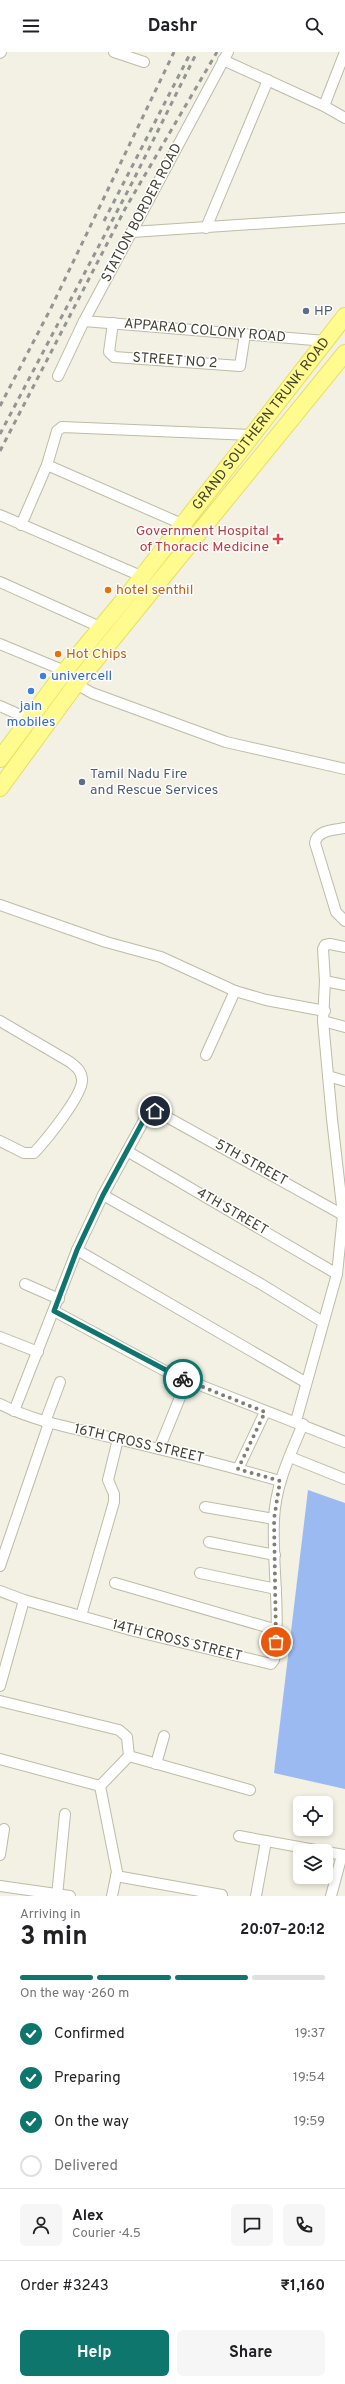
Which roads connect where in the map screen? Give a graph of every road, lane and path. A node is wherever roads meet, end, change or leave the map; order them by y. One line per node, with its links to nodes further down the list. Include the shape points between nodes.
1 (114, 52): 4 (street)
2 (345, 52): 6 (street)
3 (226, 56): 5 (street); 10 (street, STATION BORDER ROAD)
4 (144, 62)
5 (268, 80): 6 (street); 9 (street)
6 (324, 106): 7 (street)
7 (345, 118)
8 (345, 218): 9 (street)
9 (206, 228): 10 (street)
10 (132, 232): 12 (street, STATION BORDER ROAD)
11 (345, 316): 15 (main road, GRAND SOUTHERN TRUNK ROAD)
12 (84, 321): 13 (street, APPARAO COLONY ROAD); 17 (street, STATION BORDER ROAD)
13 (113, 323): 14 (street, APPARAO COLONY ROAD); 14 (street, STREET NO 2, via 109,352 114,357 240,366)
14 (245, 334): 15 (street, APPARAO COLONY ROAD)
15 (326, 341): 18 (main road, GRAND SOUTHERN TRUNK ROAD)
16 (345, 353): 28 (main road, GRAND SOUTHERN TRUNK ROAD)
17 (58, 376)
18 (252, 435): 19 (street, via 68,426 57,431); 22 (main road, GRAND SOUTHERN TRUNK ROAD)
19 (47, 465): 21 (street); 22 (street)
20 (0, 514): 21 (street)
21 (21, 524): 23 (street)
22 (182, 524): 23 (main road, GRAND SOUTHERN TRUNK ROAD)
23 (141, 576): 25 (main road, GRAND SOUTHERN TRUNK ROAD)
24 (0, 582): 25 (street)
25 (100, 627): 27 (main road, GRAND SOUTHERN TRUNK ROAD)
26 (0, 644): 27 (street)
27 (65, 671): 30 (main road, GRAND SOUTHERN TRUNK ROAD)
28 (76, 684): 32 (street, via 92,693 226,742); 33 (main road, GRAND SOUTHERN TRUNK ROAD)
29 (0, 706): 30 (street)
30 (29, 719): 31 (main road, GRAND SOUTHERN TRUNK ROAD)
31 (0, 759)
32 (345, 769)
33 (0, 788)
34 (345, 828): 36 (street, via 321,833 314,843 336,912)
35 (0, 904): 40 (street, via 106,942 161,957)
36 (345, 921)
37 (345, 947): 38 (street, 14TH CROSS STREET, via 325,945)
38 (325, 981): 39 (street); 41 (street, 14TH CROSS STREET)
39 (345, 985)
40 (235, 991): 41 (street); 44 (street)
41 (324, 1016): 43 (street); 45 (street, 14TH CROSS STREET)
42 (0, 1021): 47 (street, via 80,1069 82,1079 80,1092 34,1153 24,1153)
43 (345, 1027)
44 (206, 1055)
45 (328, 1076): 46 (street); 50 (street, 14TH CROSS STREET)
46 (345, 1081)
47 (0, 1141)
48 (127, 1151): 49 (street); 50 (street, 5TH STREET, via 148,1112 158,1112); 52 (street, 4TH STREET)
49 (103, 1195): 51 (street); 56 (street)
50 (343, 1215): 52 (street, 14TH CROSS STREET)
51 (77, 1250): 54 (street); 60 (street)
52 (337, 1274): 56 (street, 14TH CROSS STREET)
53 (25, 1284): 54 (street)
54 (59, 1299): 55 (street)
55 (54, 1311): 58 (street); 64 (street, via 169,1373)
56 (323, 1322): 60 (street, 14TH CROSS STREET)
57 (0, 1337): 58 (street)
58 (38, 1352): 63 (street)
59 (60, 1382): 65 (street)
60 (305, 1382): 66 (street, 14TH CROSS STREET)
61 (185, 1385): 69 (street)
62 (0, 1404): 63 (street, 16TH CROSS STREET)
63 (14, 1411): 65 (street, 16TH CROSS STREET)
64 (265, 1412): 66 (street); 71 (street)
65 (47, 1422): 67 (street, 16TH CROSS STREET); 78 (street)
66 (299, 1422): 68 (street); 70 (street, 14TH CROSS STREET)
67 (118, 1439): 69 (street, 16TH CROSS STREET); 84 (street, via 108,1480 114,1494 114,1502)
68 (345, 1442)
69 (160, 1449): 71 (street, 16TH CROSS STREET)
70 (290, 1457): 72 (street); 73 (street, 14TH CROSS STREET)
71 (238, 1469): 73 (street, 16TH CROSS STREET)
72 (345, 1479)
73 (280, 1481): 75 (street, 14TH CROSS STREET)
74 (205, 1507): 75 (street)
75 (274, 1519): 77 (street, 14TH CROSS STREET)
76 (209, 1542): 77 (street)
77 (275, 1555): 81 (street, 14TH CROSS STREET)
78 (0, 1566)
79 (200, 1572): 81 (street)
80 (115, 1583): 85 (street)
81 (276, 1589): 85 (street, 14TH CROSS STREET)
82 (0, 1591): 83 (street, 14TH CROSS STREET)
83 (24, 1600): 84 (street, 14TH CROSS STREET); 86 (street)
84 (81, 1616): 85 (street, 14TH CROSS STREET, via 266,1664 274,1660)
85 (277, 1630)
86 (0, 1686)
87 (0, 1701): 89 (street, via 119,1730 127,1737)
88 (164, 1736): 91 (street)
89 (129, 1756): 91 (street); 92 (street)
90 (0, 1759): 92 (street)
91 (156, 1764): 93 (street)
92 (100, 1786): 102 (street)
93 (250, 1790)
94 (65, 1814): 104 (street)
95 (4, 1829): 100 (street)
96 (239, 1836): 97 (street)
97 (266, 1841): 98 (street); 108 (street)
98 (293, 1846)
99 (333, 1853): 101 (street)
100 (0, 1855)
101 (344, 1855): 109 (street)
102 (116, 1876): 105 (street); 107 (street)
103 (0, 1886): 104 (street)
104 (57, 1895): 106 (street)
105 (222, 1895)
106 (70, 1896)
107 (112, 1896)
108 (256, 1896)
109 (331, 1896)

